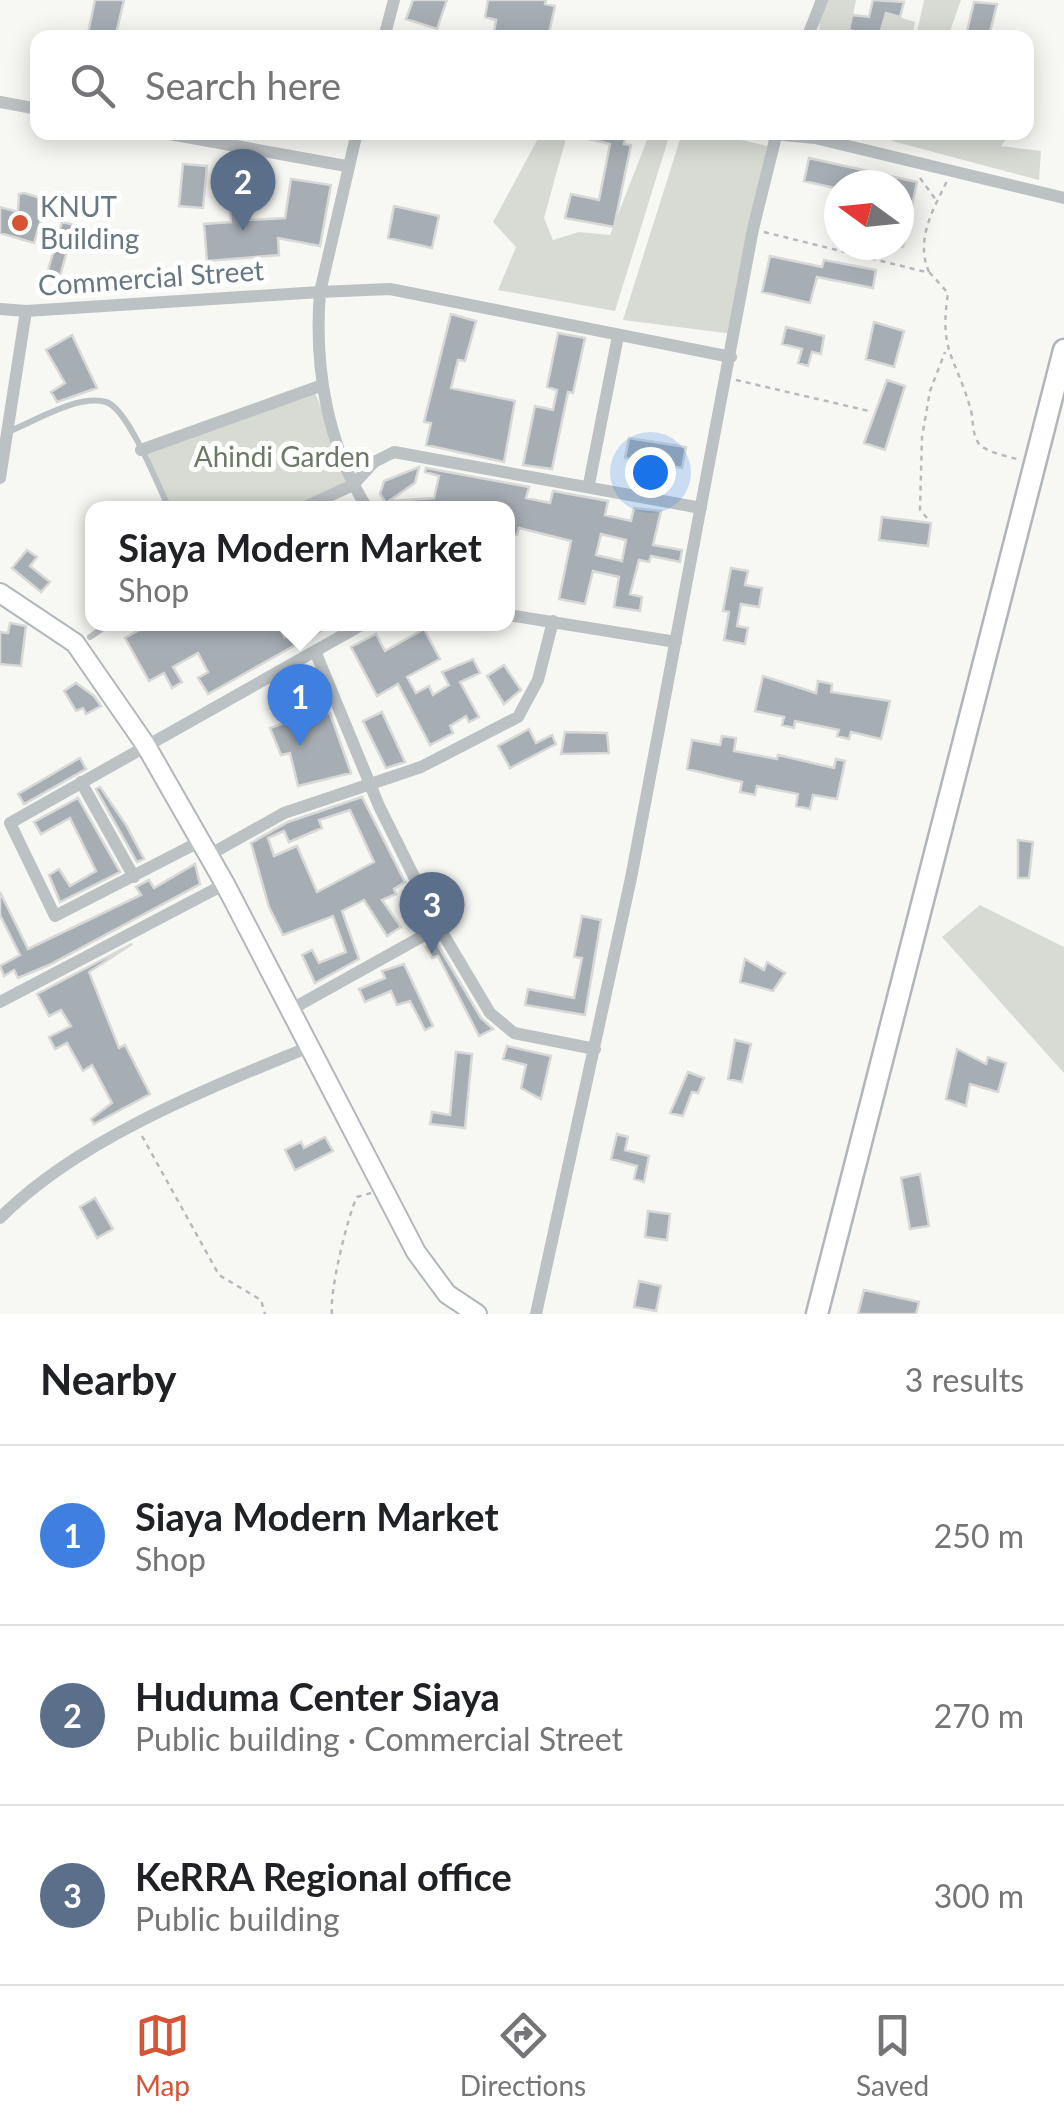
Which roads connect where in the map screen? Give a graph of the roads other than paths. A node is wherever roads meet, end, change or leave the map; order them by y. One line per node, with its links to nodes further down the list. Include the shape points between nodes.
1 (394, 0): 3 (street)
2 (822, 0): 4 (street)
3 (386, 30)
4 (811, 30)
5 (0, 102): 6 (street)
6 (30, 108)
7 (203, 140): 11 (street)
8 (354, 140): 11 (street)
9 (775, 140): 18 (street)
10 (823, 140): 12 (street)
11 (346, 166): 13 (street)
12 (1064, 198)
13 (320, 292): 15 (street, Commercial Street); 16 (street, Commercial Street, via 390,288); 19 (street)
14 (0, 310): 15 (street)
15 (26, 311): 20 (street, Commercial Street)
16 (618, 336): 18 (street, Commercial Street); 23 (street)
17 (1064, 350): 51 (main road)
18 (730, 357): 28 (street)
19 (320, 386): 21 (street); 24 (street)
20 (9, 432): 21 (lane, via 78,404 106,402); 22 (street, Commercial Street)
21 (141, 450): 25 (lane)
22 (0, 478)
23 (589, 484): 24 (street, via 394,452); 28 (street)
24 (353, 485): 26 (street); 27 (street)
25 (166, 501)
26 (319, 501)
27 (363, 501)
28 (701, 508): 35 (street)
29 (0, 594): 37 (main road, via 75,643)
30 (515, 616): 31 (street)
31 (554, 622): 35 (street); 39 (street, via 538,680 518,717)
32 (98, 631): 34 (lane)
33 (352, 631): 36 (street)
34 (90, 636)
35 (676, 642): 47 (street)
36 (315, 652): 37 (street); 39 (street)
37 (145, 744): 38 (street); 40 (main road)
38 (80, 782): 41 (street); 41 (street, via 10,824 55,916)
39 (369, 786): 40 (street); 43 (street)
40 (205, 848): 41 (street); 42 (main road)
41 (134, 876)
42 (225, 884): 44 (street); 45 (main road)
43 (439, 927): 45 (street); 47 (street, via 502,1027)
44 (0, 1002)
45 (290, 1010): 46 (main road)
46 (309, 1047): 48 (street, via 136,1126 42,1180); 49 (main road, via 431,1276)
47 (596, 1049): 50 (street)
48 (0, 1218)
49 (477, 1314)
50 (536, 1314)
51 (818, 1314)

